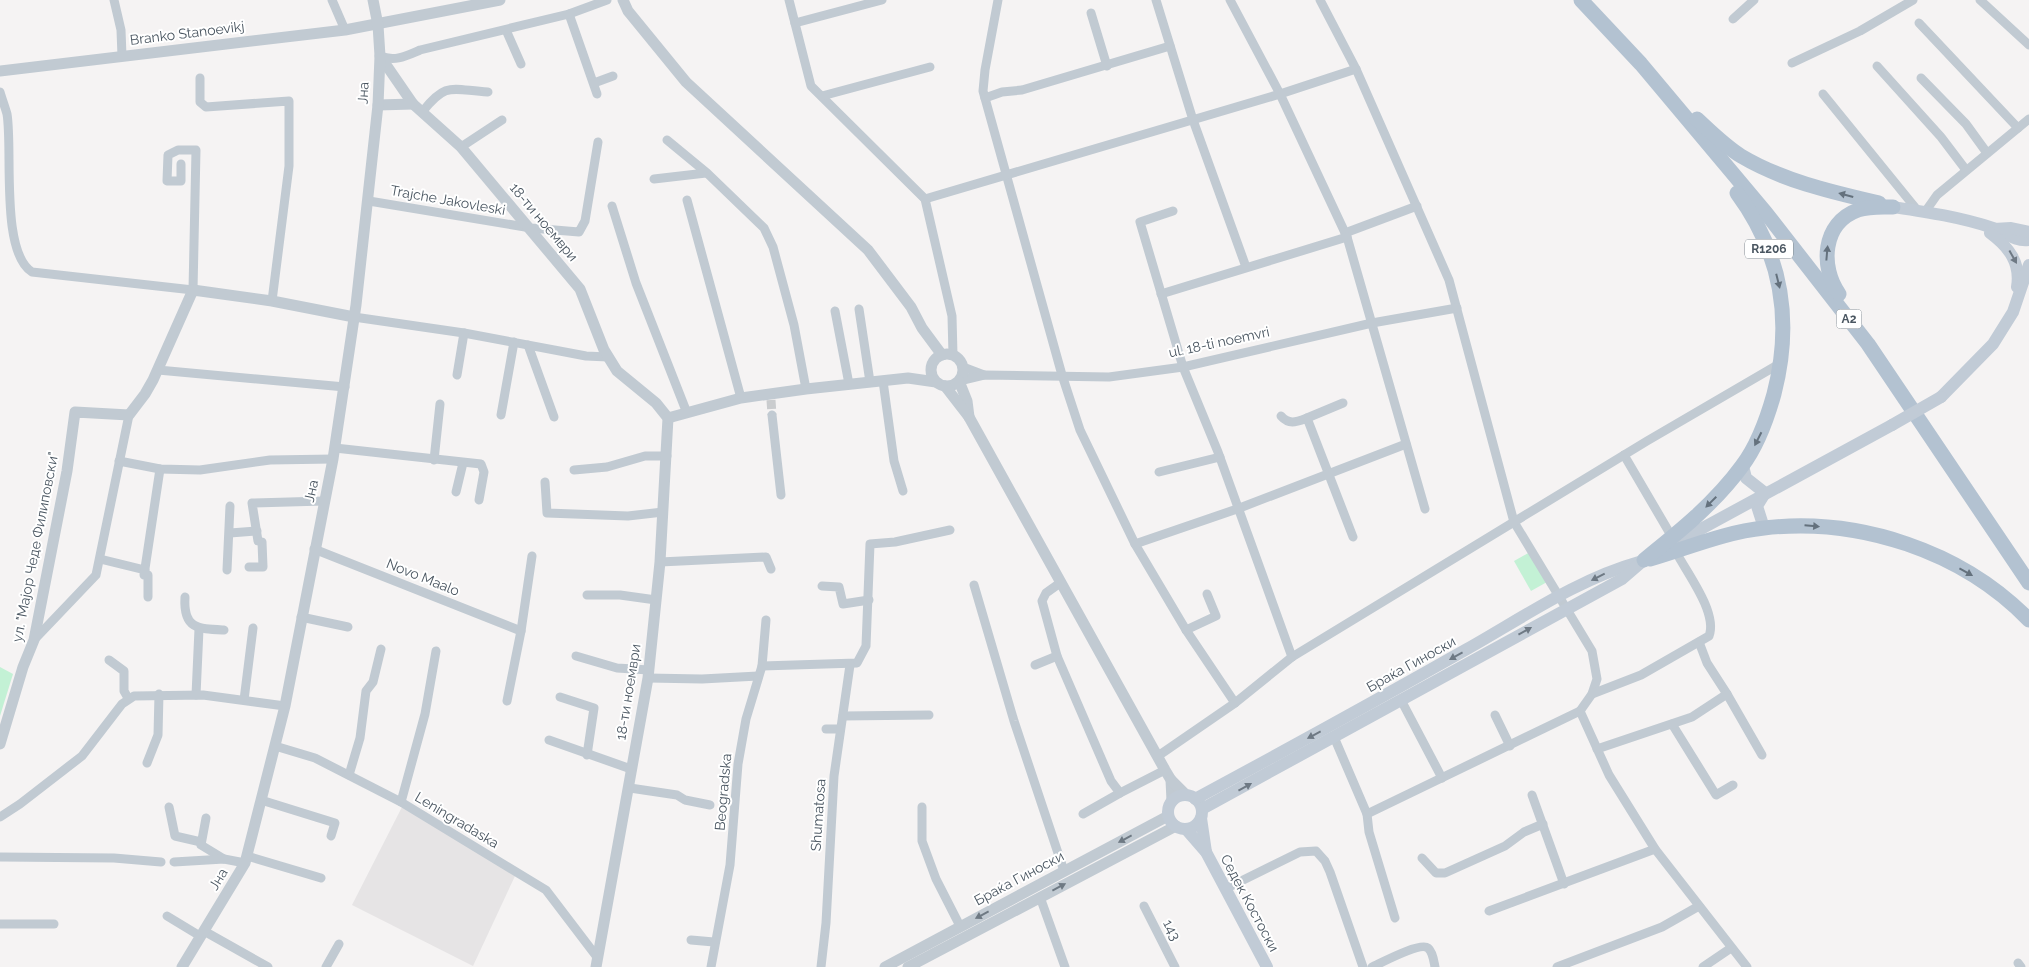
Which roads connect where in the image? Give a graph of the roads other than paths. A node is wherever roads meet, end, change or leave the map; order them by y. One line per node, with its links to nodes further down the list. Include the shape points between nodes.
1 (114, 0): 27 (street, via 121,30)
2 (332, 0): 23 (street)
3 (373, 0): 22 (street, Јна)
4 (500, 0): 22 (street, Branko Stanoevikj)
5 (607, 0): 18 (street)
6 (623, 0): 95 (street, via 628,11 686,82 868,250 911,307)
7 (789, 0): 20 (street)
8 (882, 0): 20 (street)
9 (998, 0): 48 (street, via 985,70)
10 (1156, 0): 26 (street)
11 (1230, 0): 45 (street)
12 (1320, 0): 35 (street)
13 (1581, 0): 30 (main road, A2)
14 (1754, 0): 19 (street)
15 (1913, 0): 31 (street)
16 (1980, 0): 25 (street)
17 (1091, 13): 32 (street)
18 (568, 14): 24 (street); 40 (street)
19 (1733, 19)
20 (795, 23): 47 (street, via 811,86)
21 (1919, 24): 54 (street)
22 (378, 25): 23 (street, Branko Stanoevikj); 28 (street, Јна)
23 (345, 30): 27 (street, Branko Stanoevikj)
24 (506, 30): 28 (street, via 420,50 400,58 389,60); 29 (street)
25 (2029, 45)
26 (1170, 46): 32 (street); 53 (street)
27 (122, 56): 36 (street, Branko Stanoevikj)
28 (380, 56): 49 (street, Јна); 50 (street, 18-ти ноември)
29 (521, 64)
30 (1641, 64): 41 (main road, A2); 96 (main road, R1206, one-way to 96, via 1664,102 1748,208 1764,236 1780,290 1784,336)
31 (1792, 64)
32 (1106, 66): 48 (street)
33 (1877, 66): 60 (street)
34 (930, 67): 47 (street)
35 (1356, 69): 45 (street); 68 (street)
36 (0, 71)
37 (613, 76): 40 (street)
38 (200, 78): 84 (street, via 200,102 206,106 289,100 289,166)
39 (1921, 78): 58 (street, via 1966,124)
40 (594, 83): 44 (street)
41 (1659, 85): 69 (main road, one-way to 41, via 1774,173 1741,156); 123 (main road, A2, via 1820,282)
42 (0, 92): 82 (street, via 7,114 15,250 25,268 32,272)
43 (488, 92): 50 (street, via 445,89)
44 (597, 94)
45 (1280, 94): 53 (street); 78 (street)
46 (1823, 94): 71 (street)
47 (822, 96): 64 (street)
48 (985, 98): 62 (street)
49 (378, 105): 50 (street); 66 (street, Јна)
50 (418, 108): 57 (street, 18-ти ноември)
51 (2029, 119): 54 (street)
52 (502, 120): 57 (street)
53 (1193, 120): 62 (street); 81 (street)
54 (2018, 128): 58 (street)
55 (667, 140): 61 (street)
56 (598, 142): 74 (street, Trajche Jakovleski, via 583,228 574,233)
57 (461, 147): 74 (street, 18-ти ноември)
58 (1987, 153): 60 (street)
59 (181, 164): 82 (street, via 181,181 167,182 168,155 178,150 196,150)
60 (1966, 170): 71 (street)
61 (706, 172): 63 (street); 110 (street, via 764,228 773,247 794,325)
62 (1008, 174): 64 (street); 102 (street)
63 (654, 179)
64 (925, 199): 95 (street, via 952,316)
65 (687, 200): 111 (street)
66 (368, 201): 74 (street, Trajche Jakovleski); 89 (street, Јна)
67 (612, 206): 114 (street, via 636,283)
68 (1416, 206): 78 (street); 85 (street, via 1441,259)
69 (1893, 207): 71 (main road); 123 (main road, one-way to 69, via 1899,376 1836,290 1827,270 1828,241 1846,216 1872,207)
70 (1173, 211): 83 (street, via 1140,222)
71 (1922, 212): 72 (main road)
72 (1943, 216): 76 (main road); 88 (main road, one-way to 88, via 1986,231 2009,250 2017,263)
73 (2029, 219): 75 (main road)
74 (531, 228): 94 (street, 18-ти ноември, via 580,289)
75 (2011, 228): 76 (main road); 77 (main road)
76 (1994, 229): 79 (main road, via 2009,237)
77 (2029, 232)
78 (1346, 235): 81 (street); 90 (street)
79 (2029, 240)
80 (2029, 265): 88 (main road)
81 (1246, 267): 83 (street)
82 (194, 290): 84 (street); 99 (street)
83 (1161, 294): 98 (street)
84 (272, 301): 89 (street)
85 (1457, 308): 90 (street, ul. 18-ti noemvri); 148 (street)
86 (859, 309): 106 (street)
87 (835, 310): 107 (street)
88 (2013, 312): 140 (main road, Браќа Гиноски, bridge, via 1992,344 1940,396)
89 (354, 317): 91 (street); 109 (street, Јна)
90 (1372, 323): 98 (street, ul. 18-ti noemvri); 124 (street)
91 (464, 333): 92 (street); 100 (street)
92 (514, 342): 93 (street); 115 (street)
93 (528, 345): 94 (street); 119 (street)
94 (608, 357): 120 (street, 18-ти ноември, via 617,371 656,403)
95 (940, 360): 97 (street); 103 (street); 108 (street, via 931,372)
96 (1782, 363): 126 (street); 132 (main road, R1206, one-way to 132, via 1769,412)
97 (963, 367): 101 (street, ul. 18-ti noemvri); 105 (street)
98 (1183, 367): 102 (street, ul. 18-ti noemvri, via 1109,376); 128 (street)
99 (158, 370): 109 (street); 116 (street)
100 (457, 375)
101 (984, 375): 102 (street, ul. 18-ti noemvri); 105 (street, ul. 18-ti noemvri)
102 (1062, 375): 154 (street, via 1080,430)
103 (908, 378): 104 (street); 108 (street)
104 (883, 381): 106 (street); 138 (street, via 894,461)
105 (959, 381): 108 (street); 121 (street)
106 (870, 382): 107 (street)
107 (849, 384): 110 (street)
108 (940, 384): 121 (street)
109 (345, 387): 125 (street, Јна)
110 (806, 389): 111 (street, via 770,397)
111 (742, 398): 114 (street)
112 (1343, 403): 122 (street)
113 (440, 404): 129 (street)
114 (687, 413): 120 (street)
115 (501, 414)
116 (129, 415): 130 (street); 186 (street, ул. "Мајор Чеде Филиповски", via 75,412 66,479)
117 (772, 415): 141 (street)
118 (1281, 416): 122 (street, via 1292,423)
119 (554, 417)
120 (668, 418): 127 (street, 18-ти ноември)
121 (969, 418): 165 (street)
122 (1307, 418): 136 (street)
123 (1927, 429): 166 (main road, A2)
124 (1406, 444): 136 (street); 146 (street)
125 (334, 454): 129 (street); 133 (street, via 200,470); 143 (street, Јна)
126 (1624, 455): 148 (street); 155 (street)
127 (667, 456): 134 (street, via 645,456 607,467); 147 (street, 18-ти ноември)
128 (1220, 457): 135 (street); 145 (street)
129 (434, 460): 131 (street)
130 (118, 461): 133 (street); 158 (street)
131 (463, 463): 139 (street); 142 (street, via 481,464 484,472)
132 (1743, 466): 140 (main road, via 1746,478); 155 (main road, R1206, one-way to 155)
133 (160, 469): 163 (street)
134 (574, 470)
135 (1159, 472)
136 (1327, 475): 145 (street); 153 (street)
137 (546, 482): 147 (street, via 547,513 628,516)
138 (903, 491)
139 (456, 492)
140 (1765, 493): 149 (main road, via 1757,506); 159 (main road, Браќа Гиноски)
141 (781, 495)
142 (479, 500)
143 (324, 501): 151 (street, via 252,503); 156 (street, Јна)
144 (230, 506): 152 (street)
145 (1237, 509): 154 (street); 192 (street)
146 (1425, 509)
147 (663, 512): 160 (street, 18-ти ноември)
148 (1514, 522): 173 (street); 192 (street)
149 (1764, 528): 155 (main road, R1206, via 1708,541); 179 (main road, R1206, one-way to 179, via 1803,525 1853,530 1929,551 1978,578)
150 (950, 530): 175 (street, via 870,544)
151 (257, 531): 152 (street); 161 (street, via 258,541 262,542 263,567)
152 (230, 533): 164 (street)
153 (1353, 537)
154 (1136, 544): 184 (street)
155 (1674, 544): 159 (main road, R1206); 187 (street, via 1710,617 1709,636)
156 (314, 549): 177 (street, Јна); 185 (street, Novo Maalo)
157 (532, 556): 185 (street)
158 (100, 559): 163 (street); 186 (street, via 96,575)
159 (1644, 560): 173 (main road, Браќа Гиноски, one-way to 173, via 1615,568); 176 (main road, Браќа Гиноски, via 1622,579)
160 (660, 562): 162 (street, via 766,557); 174 (street, 18-ти ноември)
161 (249, 567)
162 (771, 569)
163 (145, 570): 171 (street)
164 (227, 570)
165 (1060, 583): 191 (street, via 1042,600); 225 (street)
166 (2029, 583)
167 (974, 585): 258 (street, via 1014,721)
168 (822, 586): 175 (street, via 839,587 843,604)
169 (1207, 594): 184 (street, via 1216,616)
170 (587, 595): 174 (street)
171 (148, 597)
172 (185, 597): 182 (street, via 187,617)
173 (1560, 597): 176 (street); 239 (main road, Браќа Гиноски, one-way to 239)
174 (656, 600): 197 (street, 18-ти ноември)
175 (868, 600): 194 (street, via 866,646 858,663)
176 (1566, 609): 200 (street, via 1592,651 1597,679); 206 (main road, Браќа Гиноски, one-way to 176)
177 (301, 617): 180 (street); 209 (street, Јна)
178 (766, 620): 196 (street, Beogradska)
179 (2029, 620)
180 (348, 627)
181 (253, 628): 205 (street)
182 (199, 629): 183 (street); 202 (street)
183 (224, 630)
184 (1186, 630): 208 (street)
185 (521, 631): 207 (street)
186 (34, 640): 219 (street, ул. "Мајор Чеде Филиповски")
187 (1699, 642): 200 (street, via 1642,675); 201 (street, via 1707,663)
188 (381, 649): 228 (street, via 373,682 366,691 360,738)
189 (436, 651): 236 (street)
190 (576, 656): 197 (street)
191 (1057, 656): 195 (street); 233 (street, via 1111,781)
192 (1292, 657): 208 (street)
193 (109, 660): 204 (street, via 124,672 124,691)
194 (850, 665): 196 (street); 213 (street, Shumatosa)
195 (1035, 665)
196 (762, 666): 198 (street, Beogradska)
197 (648, 674): 198 (street, via 702,679); 227 (street, 18-ти ноември)
198 (758, 676): 273 (street, Beogradska, via 738,764 726,898)
199 (159, 694): 202 (street); 204 (street); 226 (street, via 158,734)
200 (1592, 694): 210 (street)
201 (1727, 694): 214 (street, via 1692,717); 224 (street)
202 (196, 695): 205 (street)
203 (560, 697): 223 (street, via 594,708)
204 (128, 698): 244 (street, via 82,756)
205 (244, 700): 209 (street)
206 (1401, 700): 217 (main road, Браќа Гиноски); 230 (street)
207 (507, 701)
208 (1235, 703): 225 (street)
209 (285, 706): 220 (street, Јна)
210 (1580, 711): 221 (street); 222 (street)
211 (929, 715): 213 (street)
212 (1495, 715): 221 (street)
213 (843, 716): 216 (street, Shumatosa)
214 (1672, 724): 222 (street); 231 (street, via 1716,795)
215 (826, 729): 216 (street)
216 (840, 729): 281 (street, Shumatosa)
217 (1334, 737): 239 (main road, Браќа Гиноски, one-way to 217); 243 (street)
218 (549, 740): 223 (street)
219 (0, 744)
220 (275, 746): 228 (street, Leningradaska, via 314,758); 235 (street, Јна)
221 (1510, 746): 230 (street)
222 (1597, 749): 250 (street, via 1609,775)
223 (587, 755): 227 (street)
224 (1762, 755)
225 (1158, 756): 229 (street)
226 (148, 763)
227 (630, 769): 232 (street, 18-ти ноември)
228 (350, 775): 236 (street, Leningradaska)
229 (1168, 775): 233 (street); 237 (street); 239 (street)
230 (1442, 778): 243 (street)
231 (1733, 785)
232 (630, 788): 238 (street); 276 (street, 18-ти ноември)
233 (1120, 793): 242 (street)
234 (1532, 795): 247 (street)
235 (261, 800): 248 (street, via 335,823); 255 (street, Јна)
236 (402, 802): 276 (street, Leningradaska, via 546,890)
237 (1172, 802): 239 (main road, Браќа Гиноски); 246 (main road)
238 (710, 804)
239 (1196, 805): 246 (main road, Браќа Гиноски, via 1195,826); 251 (main road)
240 (169, 807): 249 (street, via 175,836)
241 (922, 807): 270 (street, via 922,841 936,879)
242 (1083, 814)
243 (1366, 814): 267 (street)
244 (0, 817)
245 (206, 818): 249 (street)
246 (1177, 824): 251 (main road); 258 (street, Браќа Гиноски, one-way to 258); 262 (street, Браќа Гиноски, one-way to 246)
247 (1543, 824): 253 (street, via 1524,832 1505,846 1445,873 1436,873); 260 (street)
248 (331, 836)
249 (201, 842): 254 (street)
250 (1655, 849): 260 (street); 264 (street)
251 (1206, 852): 261 (main road, Седек Костоски)
252 (0, 857): 256 (street, via 114,858)
253 (1422, 858)
254 (224, 859): 255 (street); 257 (street)
255 (246, 859): 259 (street); 271 (street, Јна)
256 (161, 862)
257 (174, 862)
258 (1064, 871): 270 (street, Браќа Гиноски, one-way to 270)
259 (321, 878)
260 (1564, 884): 265 (street)
261 (1225, 889): 286 (main road, Седек Костоски); 287 (street, via 1300,852 1316,851 1326,861)
262 (1040, 897): 283 (street, Браќа Гиноски); 284 (street)
263 (1144, 906): 285 (street, 143)
264 (1699, 906): 275 (street); 290 (street, via 1662,927)
265 (1489, 911)
266 (167, 916): 271 (street)
267 (1396, 918)
268 (0, 924): 269 (street)
269 (54, 924)
270 (960, 926): 282 (street, Браќа Гиноски)
271 (202, 933): 277 (street, Јна); 278 (street)
272 (691, 940): 273 (street)
273 (714, 942): 280 (street, Beogradska)
274 (339, 944): 279 (street)
275 (1731, 948): 291 (street); 292 (street)
276 (596, 962)
277 (182, 967)
278 (268, 967)
279 (326, 967)
280 (711, 967)
281 (821, 967)
282 (884, 967)
283 (908, 967)
284 (1065, 967)
285 (1175, 967)
286 (1267, 967)
287 (1363, 967)
288 (1372, 967): 289 (street, via 1424,947 1432,954)
289 (1435, 967)
290 (1557, 967)
291 (1703, 967)
292 (1747, 967)

